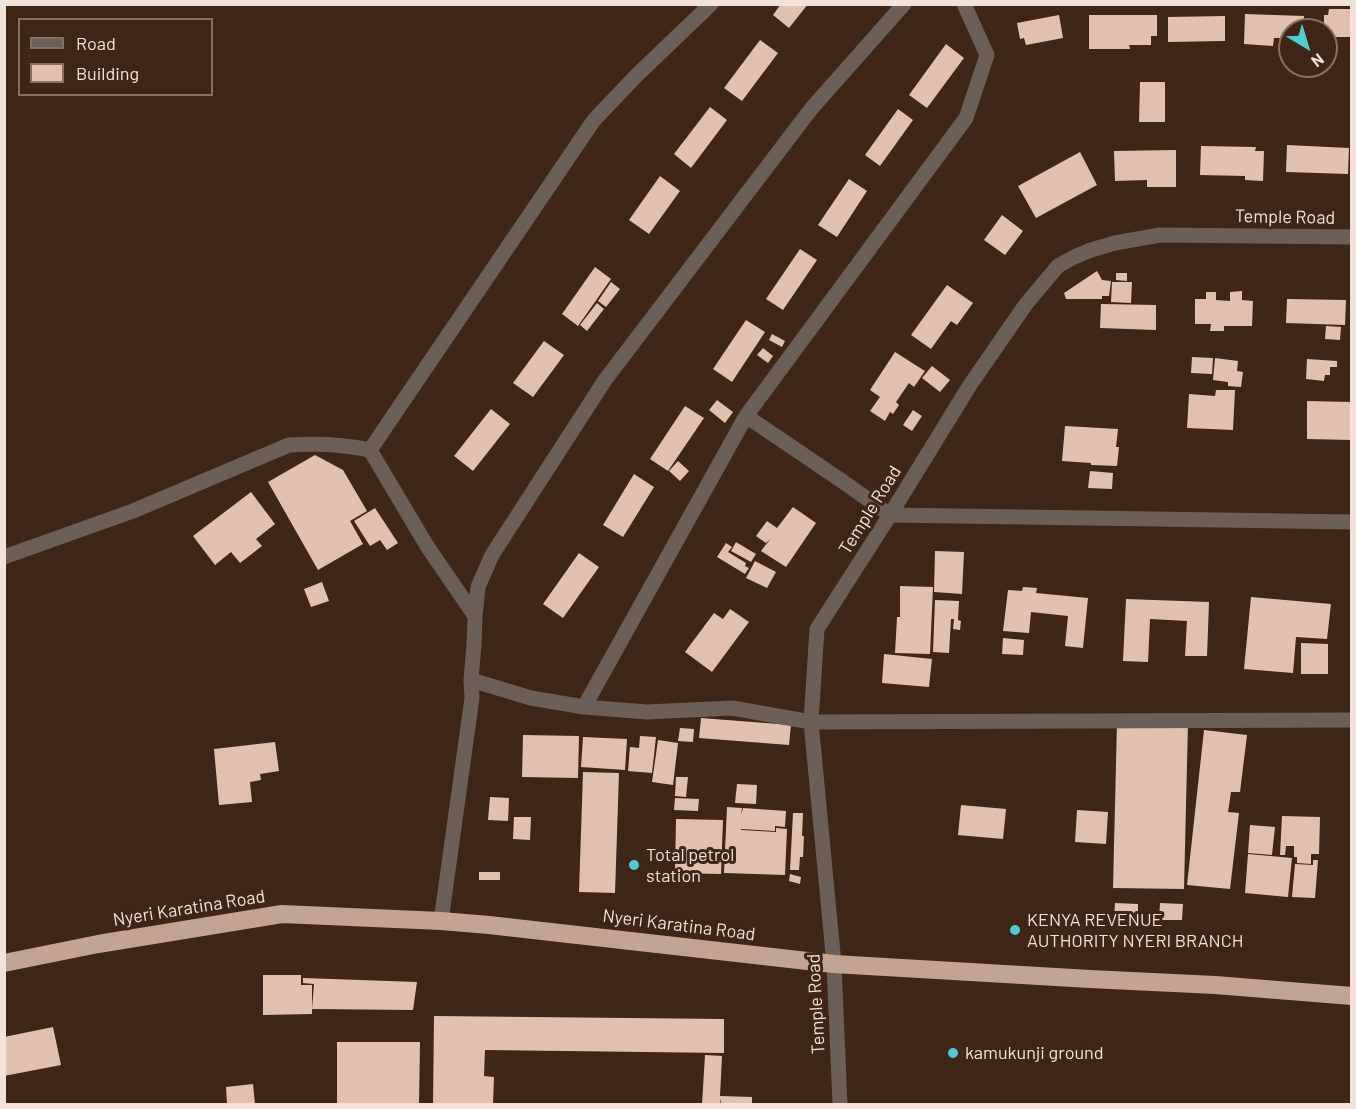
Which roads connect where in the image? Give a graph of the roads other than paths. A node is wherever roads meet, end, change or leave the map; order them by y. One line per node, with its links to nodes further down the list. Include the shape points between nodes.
1 (711, 4): 6 (street, via 594,120)
2 (904, 4): 10 (street, via 811,109 605,380 492,555 478,587)
3 (964, 4): 5 (street, via 987,55 966,118)
4 (1352, 237): 7 (street, Temple Road, via 1160,235 1099,247 1058,266 1026,304 970,385)
5 (746, 417): 7 (street); 12 (street)
6 (370, 450): 9 (street, via 339,444 289,445 133,511); 10 (street, via 427,546)
7 (890, 515): 8 (street); 14 (street, Temple Road, via 817,629)
8 (1352, 522)
9 (4, 557)
10 (475, 616): 11 (street)
11 (471, 680): 12 (street, via 531,698); 15 (street, via 472,698)
12 (584, 707): 14 (street, via 647,712 732,708)
13 (1352, 720): 14 (street)
14 (811, 722): 17 (street, Temple Road)
15 (441, 921): 16 (highway, Nyeri Karatina Road, via 282,914); 17 (highway, Nyeri Karatina Road)
16 (4, 963)
17 (834, 964): 18 (highway, Nyeri Karatina Road); 19 (street, Temple Road)
18 (1352, 996)
19 (840, 1104)

